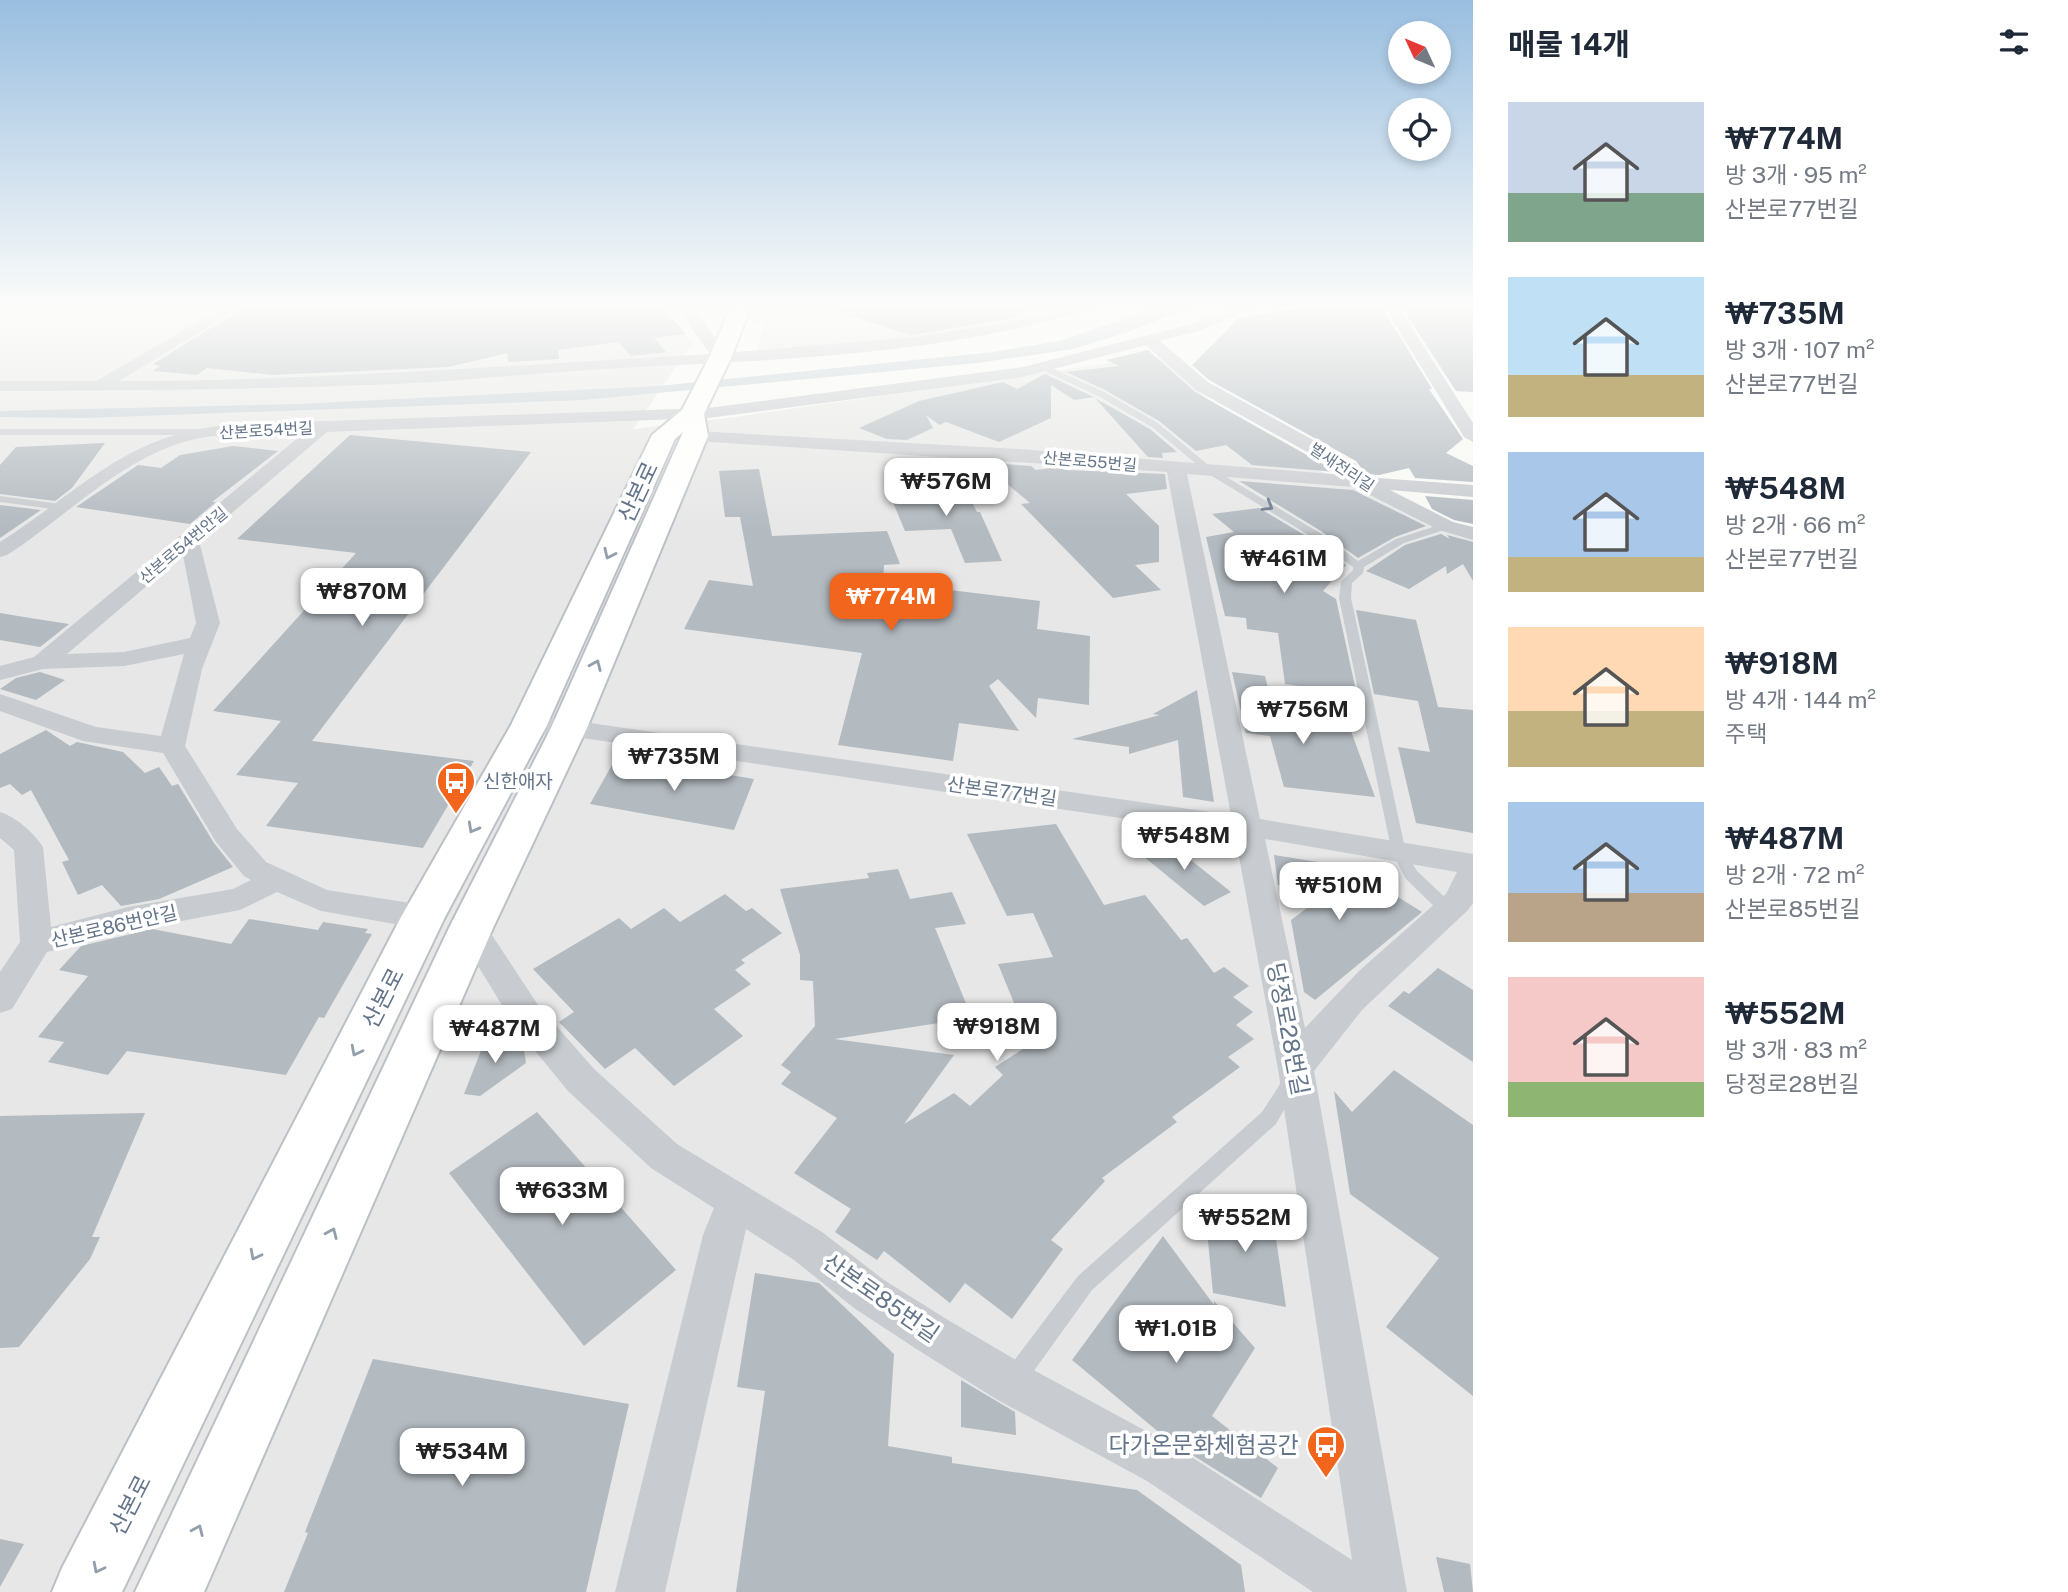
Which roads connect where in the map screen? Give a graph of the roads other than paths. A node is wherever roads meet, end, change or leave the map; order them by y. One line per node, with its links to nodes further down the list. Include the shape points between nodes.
1 (108, 380): 8 (street)
2 (358, 380): 8 (street)
3 (711, 380): 10 (street)
4 (961, 380): 10 (street)
5 (1072, 380): 16 (lane, via 1155,425)
6 (1197, 380): 17 (street, 벌새전리길, via 1348,467)
7 (1438, 380): 14 (street)
8 (102, 384): 9 (street)
9 (0, 386)
10 (694, 420): 11 (street, 산본로54번길); 15 (street, 산본로55번길, via 1019,456); 30 (street, 산본로, one-way to 10); 30 (street, 산본로, one-way to 30, via 664,435)
11 (322, 427): 13 (street, 산본로54번길); 23 (street, 산본로54번안길)
12 (0, 432): 13 (lane)
13 (217, 432): 20 (street, 산본로54번길, via 178,438 142,454)
14 (1473, 437)
15 (1176, 468): 16 (street, 산본로55번길); 33 (street, 당정로28번길)
16 (1210, 471): 17 (street, 산본로55번길); 25 (lane, one-way to 25)
17 (1358, 482): 18 (street, 산본로55번길); 21 (street, 벌새전리길)
18 (1473, 491)
19 (0, 499): 20 (lane)
20 (61, 507): 24 (street, 산본로54번길)
21 (1446, 526): 22 (street, 벌새전리길); 25 (lane, via 1400,541)
22 (1473, 534)
23 (187, 542): 26 (street, via 208,622); 27 (street, 산본로54번안길)
24 (0, 551)
25 (1358, 566): 34 (lane, via 1359,571 1347,582 1345,598)
26 (198, 644): 27 (street, via 124,659); 31 (street)
27 (43, 662): 28 (street)
28 (0, 673)
29 (0, 702): 31 (street, via 92,734)
30 (549, 727): 33 (street, 산본로77번길); 38 (street, 산본로)
31 (172, 746): 36 (street, via 226,835 255,869)
32 (0, 822): 39 (street, 산본로86번안길, via 27,847)
33 (1249, 827): 34 (street, 산본로77번길); 41 (street, 당정로28번길)
34 (1399, 853): 35 (street, 산본로77번길); 37 (lane, via 1411,875)
35 (1473, 866): 37 (street, via 1466,890)
36 (277, 879): 38 (street, via 321,900); 39 (street, 산본로86번안길, via 240,899 128,919)
37 (1448, 910): 41 (street, via 1334,1014)
38 (447, 923): 42 (street, 산본로85번길, via 581,1080 664,1156); 44 (street, 산본로, one-way to 44); 45 (street, 산본로, one-way to 38)
39 (36, 943): 40 (street)
40 (0, 1000)
41 (1296, 1069): 43 (lane, via 1269,1118 1085,1283); 48 (street, 당정로28번길)
42 (737, 1199): 43 (street, 산본로85번길, via 869,1294); 46 (street, via 723,1235)
43 (1012, 1382): 47 (street, 산본로85번길, via 1163,1465)
44 (86, 1592)
45 (169, 1592)
46 (640, 1592)
47 (1357, 1592)
48 (1382, 1592)

